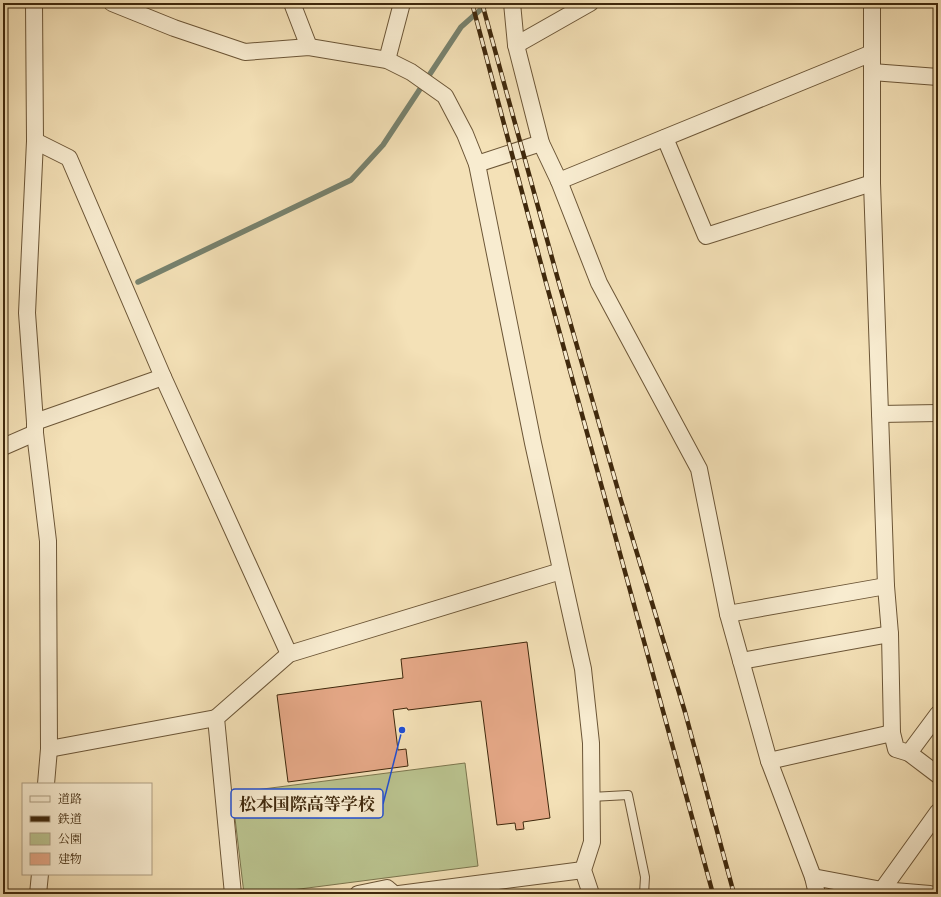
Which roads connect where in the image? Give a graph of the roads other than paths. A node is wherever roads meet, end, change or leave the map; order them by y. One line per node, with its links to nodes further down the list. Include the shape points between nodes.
1 (34, 3): 15 (street)
2 (112, 3): 9 (street, via 174,28 245,52)
3 (292, 3): 9 (street)
4 (402, 3): 11 (street)
5 (512, 3): 8 (street)
6 (590, 3): 8 (street)
7 (872, 3): 10 (street)
8 (516, 45): 16 (street)
9 (309, 47): 11 (street)
10 (872, 53): 12 (street); 14 (street)
11 (388, 60): 17 (street, via 411,72 445,96)
12 (872, 72): 13 (street); 19 (street)
13 (938, 77)
14 (665, 138): 18 (street); 19 (street, via 706,236)
15 (35, 141): 20 (street, via 69,158); 23 (street, via 27,313)
16 (541, 143): 17 (street); 18 (street)
17 (477, 164): 25 (street, via 532,443)
18 (559, 181): 27 (street, via 599,283 699,469)
19 (872, 183): 22 (street)
20 (163, 377): 23 (street); 29 (street)
21 (938, 413): 22 (street)
22 (880, 414): 26 (street)
23 (35, 427): 24 (street); 34 (street, via 48,541)
24 (3, 447)
25 (561, 571): 29 (street); 39 (street, via 583,669 591,743)
26 (886, 586): 27 (street); 28 (street)
27 (728, 614): 30 (street)
28 (890, 634): 30 (street); 33 (street)
29 (289, 654): 32 (street)
30 (741, 661): 36 (street)
31 (938, 714): 35 (street)
32 (216, 718): 34 (street); 46 (street)
33 (892, 733): 35 (street, via 896,749); 36 (street)
34 (49, 749): 38 (street)
35 (909, 753): 37 (street)
36 (769, 761): 43 (street)
37 (938, 775)
38 (46, 783)
39 (592, 797): 41 (street, via 592,842); 51 (lane, via 628,795 646,877)
40 (938, 812): 44 (street)
41 (583, 870): 49 (street); 50 (street)
42 (40, 875): 45 (street)
43 (813, 877): 44 (street); 52 (street)
44 (882, 890): 53 (street)
45 (38, 894)
46 (233, 894)
47 (358, 894): 48 (street, via 387,888)
48 (394, 894)
49 (399, 894)
50 (591, 894)
51 (644, 894)
52 (817, 894)
53 (930, 894)

